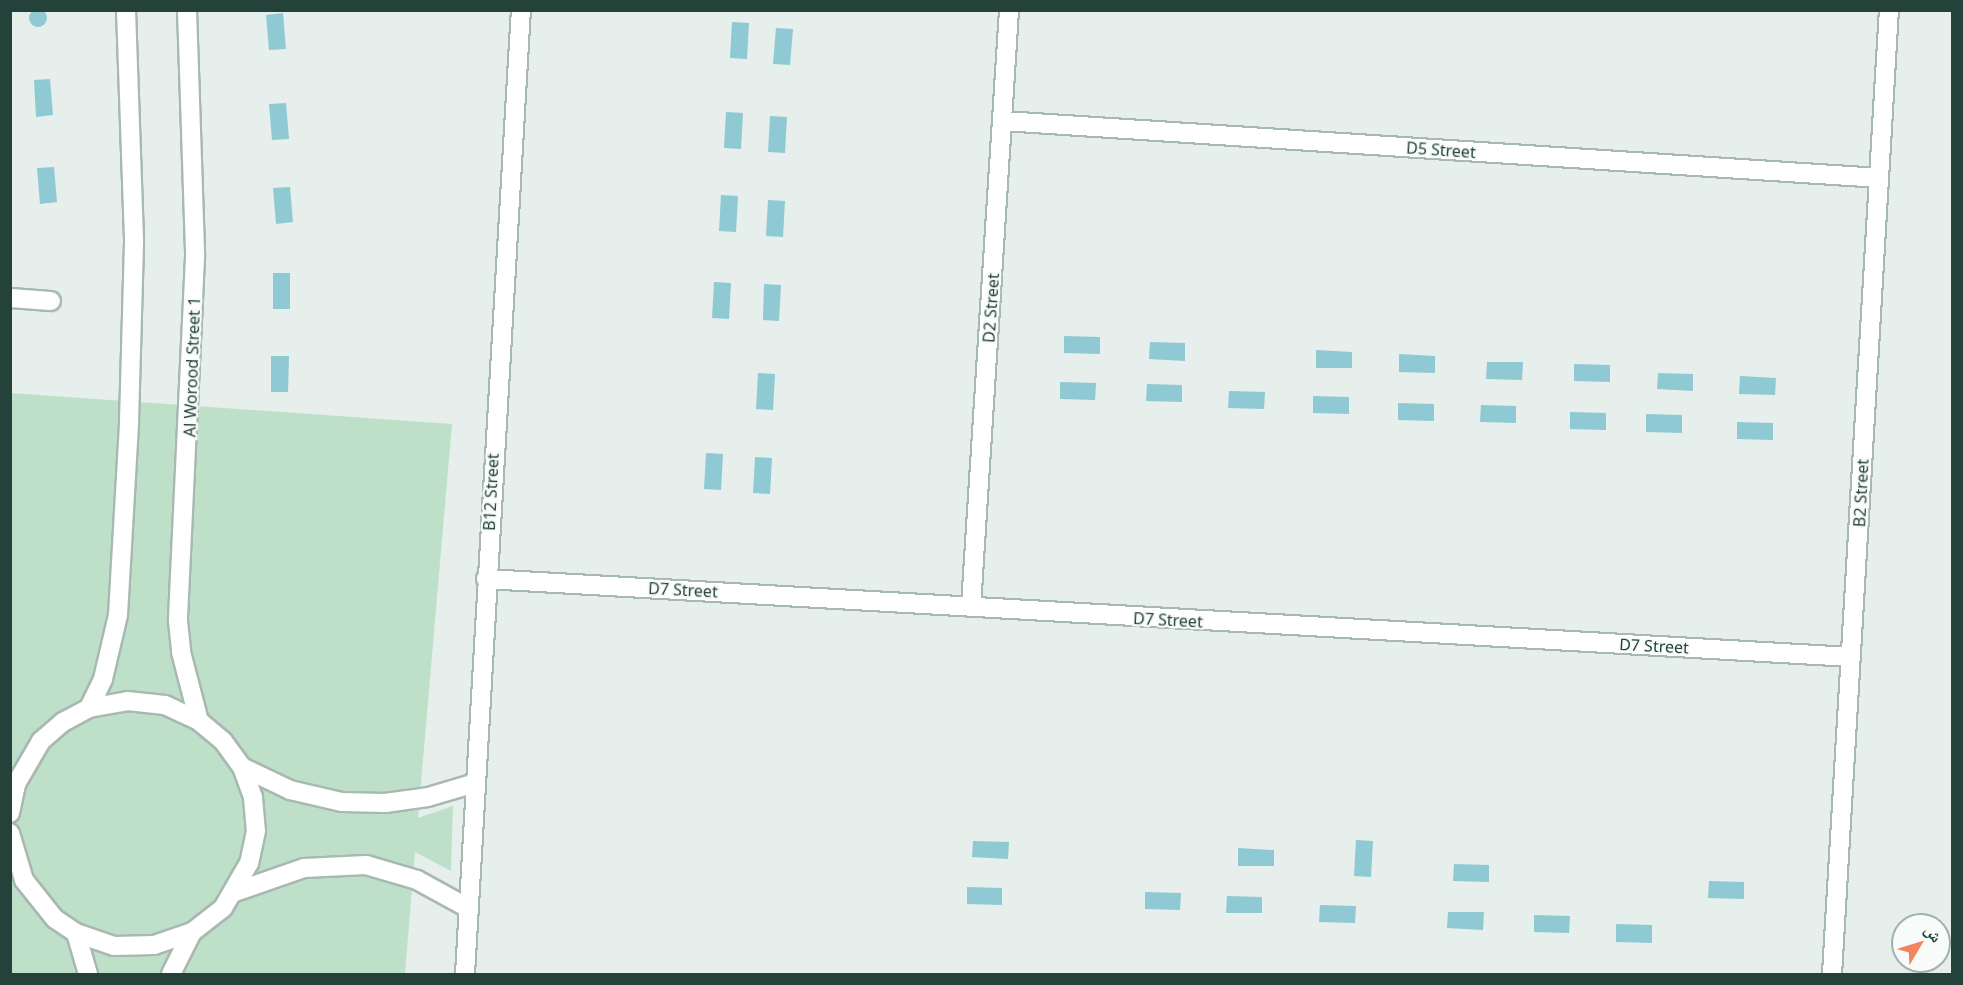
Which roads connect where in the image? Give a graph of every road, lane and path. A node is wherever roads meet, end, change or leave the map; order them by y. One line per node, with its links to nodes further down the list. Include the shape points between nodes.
1 (126, 10): 13 (street, via 134,239 129,422 118,615 103,679)
2 (187, 10): 14 (street, Al Worood Street 1, via 195,281 178,621 181,652)
3 (521, 10): 10 (street, B12 Street)
4 (1009, 10): 6 (street, D2 Street)
5 (1889, 10): 7 (street, B2 Street)
6 (1003, 121): 7 (street, D5 Street); 11 (street, D2 Street)
7 (1879, 178): 12 (street, B2 Street)
8 (10, 298): 9 (street)
9 (51, 300)
10 (486, 579): 11 (street, D7 Street); 17 (street, B12 Street)
11 (971, 606): 12 (street, D7 Street)
12 (1851, 657): 28 (street, B2 Street)
13 (90, 708): 14 (street, via 127,701 165,705); 15 (street, via 63,722)
14 (200, 721): 16 (street, via 224,741)
15 (17, 767): 18 (street)
16 (242, 767): 17 (street, via 290,789 342,802 385,803); 21 (street, via 253,798 256,831 249,862)
17 (475, 783): 22 (street, B12 Street)
18 (10, 813)
19 (10, 833): 20 (street)
20 (17, 875): 24 (street, via 37,901)
21 (236, 892): 22 (street, via 304,868 366,866 417,880); 23 (street, via 223,908)
22 (468, 908): 27 (street, B12 Street)
23 (192, 932): 24 (street, via 154,945 114,945); 26 (street)
24 (76, 933): 25 (street)
25 (88, 975)
26 (171, 975)
27 (465, 975)
28 (1832, 975)

